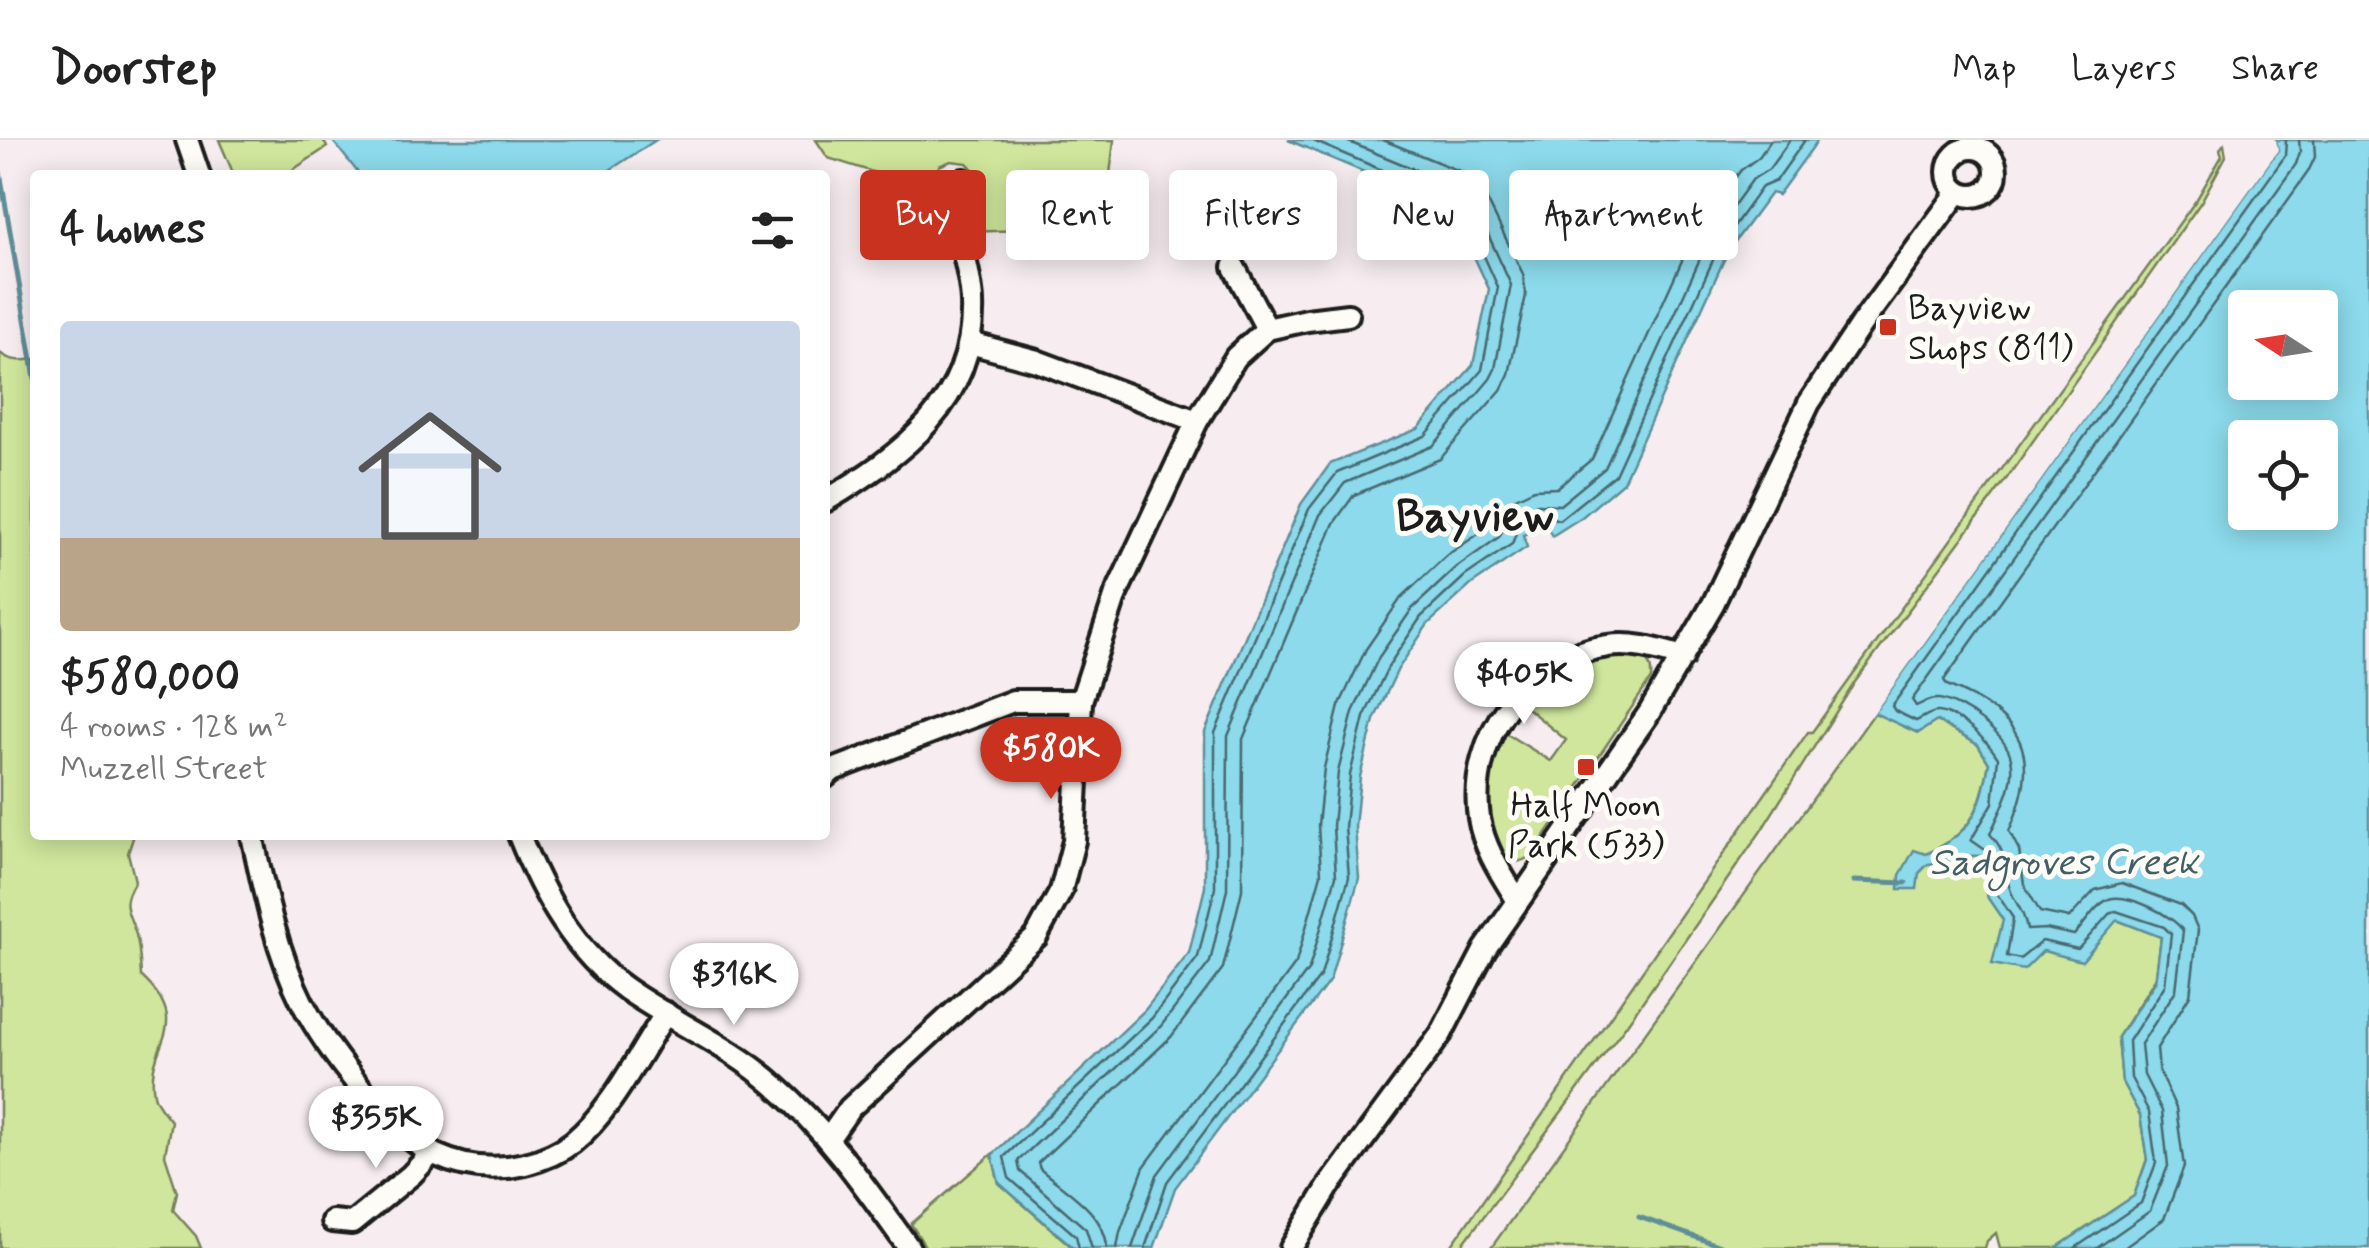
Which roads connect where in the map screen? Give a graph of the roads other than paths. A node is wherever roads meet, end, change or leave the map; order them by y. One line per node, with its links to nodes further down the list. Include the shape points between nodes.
1 (187, 140): 2 (street)
2 (197, 170)
3 (1958, 192): 11 (street, via 1809,403)
4 (967, 260): 8 (street)
5 (1234, 267): 7 (street)
6 (1348, 315): 7 (street)
7 (1267, 329): 9 (street, via 1236,357)
8 (970, 342): 9 (street); 10 (street, via 950,394 919,434)
9 (1196, 421): 12 (street, via 1116,594)
10 (830, 498)
11 (1683, 656): 16 (street); 16 (street, via 1632,645 1592,649 1546,670 1502,715 1482,758 1478,805 1490,854)
12 (1081, 701): 13 (street, via 1012,701); 18 (street, via 1074,842 1061,892 1036,937 850,1108)
13 (830, 773)
14 (253, 840): 19 (street, via 283,954 326,1045 368,1097)
15 (520, 840): 17 (street, via 540,888 582,947 624,987)
16 (1518, 901): 22 (street, via 1441,1034)
17 (666, 1013): 18 (street, via 770,1082); 19 (street, via 598,1118 570,1145 510,1168 469,1167)
18 (829, 1138): 21 (street)
19 (432, 1154): 20 (street, via 352,1223)
20 (332, 1221)
21 (909, 1248)
22 (1291, 1248)

